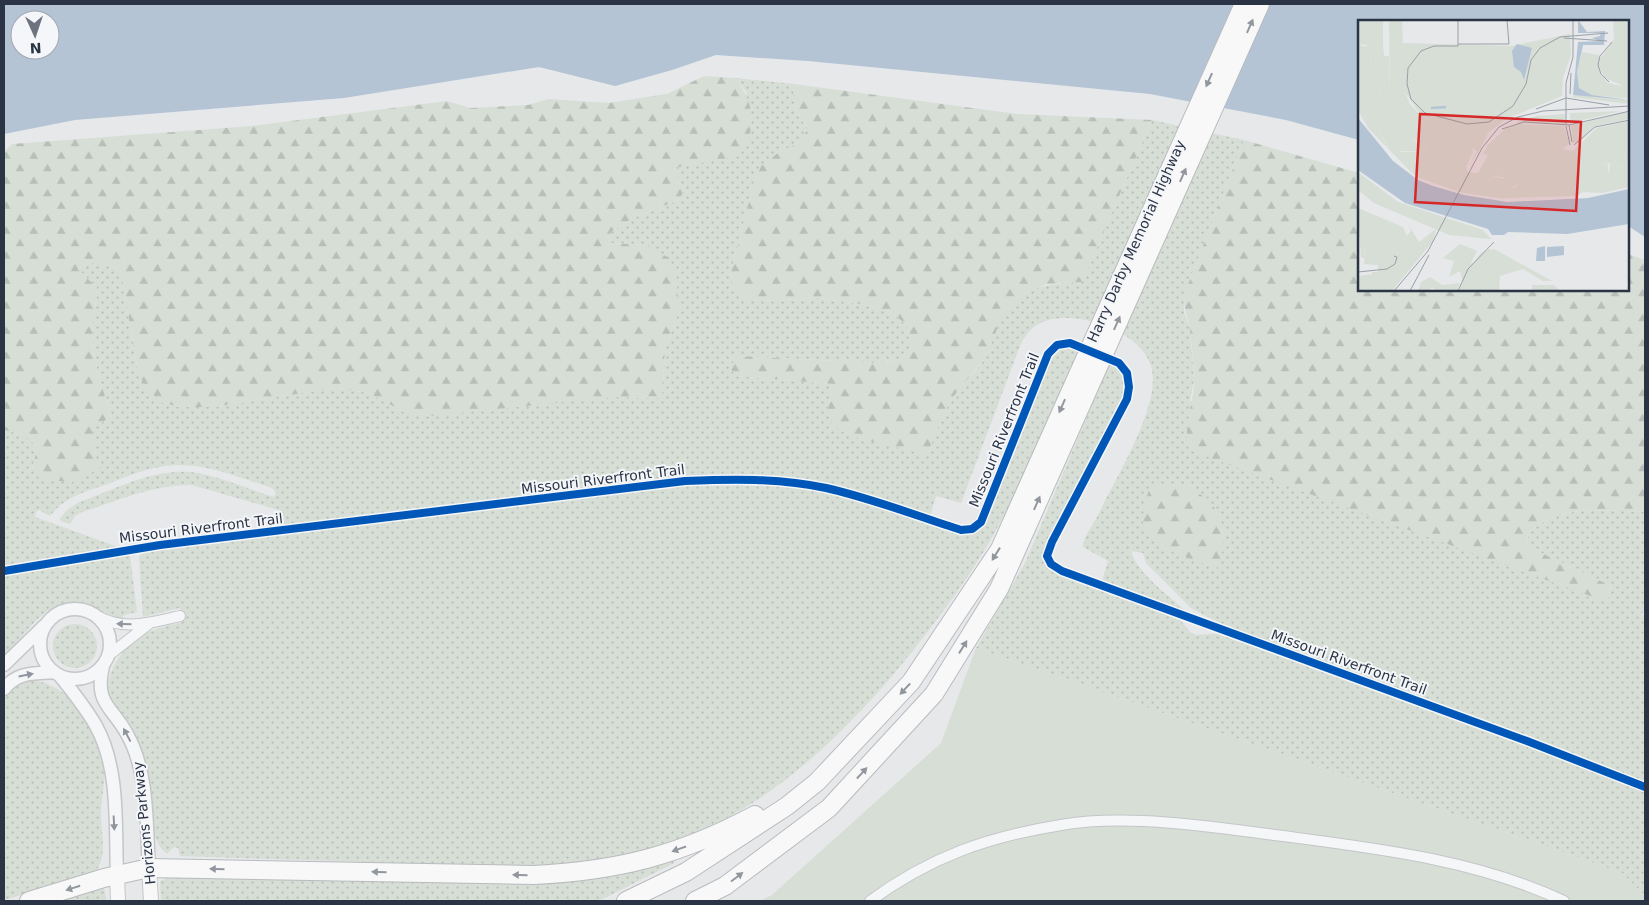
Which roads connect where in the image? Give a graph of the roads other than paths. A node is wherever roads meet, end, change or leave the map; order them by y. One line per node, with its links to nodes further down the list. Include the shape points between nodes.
1 (1244, 4): 3 (highway, Harry Darby Memorial Highway, one-way to 3)
2 (1260, 4): 3 (highway, Harry Darby Memorial Highway, one-way to 2)
3 (1089, 364): 12 (highway, Harry Darby Memorial Highway, one-way to 12, via 1000,549 911,682); 19 (highway, Harry Darby Memorial Highway, one-way to 3, via 725,886 829,808 934,694 999,590)
4 (180, 616): 7 (street)
5 (99, 617): 6 (street, via 89,611 72,609 56,614); 7 (street, one-way to 5, via 115,624); 8 (street, via 110,635)
6 (48, 622): 9 (street); 10 (street, via 42,632 40,649 46,664)
7 (150, 623): 8 (street)
8 (106, 660): 10 (street, via 94,674 83,678 71,679); 13 (street, Horizons Parkway, one-way to 8, via 138,756 127,733 104,704 101,676)
9 (4, 666)
10 (57, 674): 11 (street, one-way to 10, via 18,676 29,672); 14 (street, Horizons Parkway, one-way to 14, via 78,698 106,748 112,775)
11 (4, 689)
12 (817, 782): 13 (highway, one-way to 13, via 736,825 682,848 633,864 581,873 534,875); 18 (highway, Harry Darby Memorial Highway, via 788,806 686,872)
13 (149, 868): 14 (highway); 17 (main road, Horizons Parkway)
14 (117, 875): 15 (highway, one-way to 15); 16 (main road, Horizons Parkway)
15 (29, 901)
16 (118, 901)
17 (151, 901)
18 (626, 901)
19 (695, 901)
20 (870, 901): 21 (street, via 901,878 942,856 989,840 1062,824 1105,822 1230,829 1381,849 1477,869 1535,887)
21 (1564, 901)

